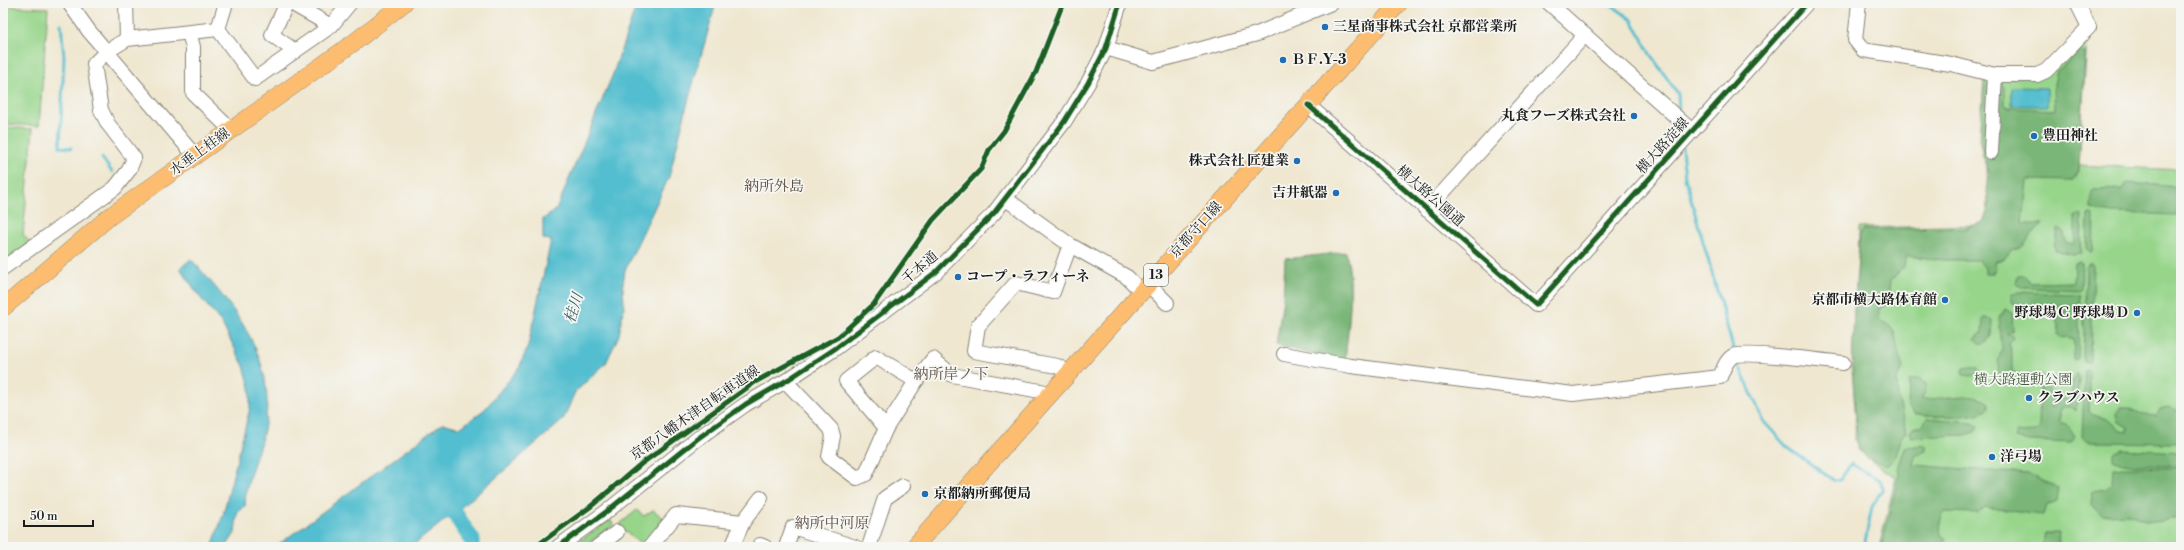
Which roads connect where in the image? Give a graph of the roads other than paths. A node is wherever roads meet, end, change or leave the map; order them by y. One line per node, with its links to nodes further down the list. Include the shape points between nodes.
1 (69, 3): 22 (street)
2 (126, 3): 19 (street)
3 (226, 3): 16 (street)
4 (287, 3): 21 (street, via 272,35)
5 (291, 3): 15 (street)
6 (350, 3): 15 (street)
7 (404, 3): 25 (main road, 水垂上桂線, via 356,41)
8 (1120, 3): 20 (street, 千本通)
9 (1331, 3): 20 (street, via 1257,34 1153,62)
10 (1399, 3): 24 (main road, 京都守口線 / 13)
11 (1548, 3): 18 (street)
12 (1807, 3): 26 (street, 横大路淀線)
13 (1859, 3): 23 (street, via 1855,40 1863,50 1951,64)
14 (2077, 3): 23 (street, via 2089,27 2046,71 2037,75)
15 (331, 26): 21 (street)
16 (218, 29): 17 (street); 21 (street, via 255,79)
17 (189, 33): 19 (street); 25 (street, via 193,47 193,93)
18 (1585, 35): 26 (street); 30 (street)
19 (127, 39): 22 (street)
20 (1106, 48): 29 (street, 千本通, via 1064,122)
21 (295, 51)
22 (106, 52): 28 (street); 32 (street, via 94,64 101,110 108,124 134,158 129,170 115,188)
23 (1995, 75): 27 (street)
24 (1308, 105): 30 (street, 横大路公園通); 33 (main road, 京都守口線 / 13)
25 (231, 130): 28 (main road, 水垂上桂線)
26 (1692, 131): 35 (street, 横大路淀線)
27 (1991, 152)
28 (195, 156): 36 (main road, 水垂上桂線, via 110,217)
29 (1006, 199): 31 (street); 40 (street, 千本通, via 936,272 836,348)
30 (1428, 210): 35 (street, 横大路公園通)
31 (1070, 245): 33 (street); 39 (street, via 1053,292 1016,283 978,326 974,351 1056,366)
32 (3, 268)
33 (1145, 288): 34 (street); 39 (main road, 京都守口線 / 13)
34 (1167, 302)
35 (1536, 305)
36 (3, 308)
37 (1284, 354): 38 (street, via 1351,366 1573,394 1720,377 1728,361 1735,356 1804,358)
38 (1843, 363)
39 (1070, 373): 42 (main road, 京都守口線 / 13)
40 (789, 379): 43 (street, via 790,386 831,429 833,441 829,457 857,478 866,474); 48 (street, 千本通, via 746,404 709,430)
41 (916, 381): 42 (street, via 933,360 952,375); 43 (street); 43 (street, via 876,357 846,381)
42 (1051, 393): 55 (main road, 京都守口線 / 13)
43 (886, 428)
44 (903, 486): 54 (street, via 885,498)
45 (761, 498): 46 (street)
46 (744, 522): 50 (street, via 676,514); 51 (street)
47 (617, 532): 49 (street)
48 (558, 547)
49 (597, 547)
50 (650, 547)
51 (732, 547)
52 (786, 547): 53 (street, via 793,527)
53 (855, 547)
54 (869, 547)
55 (914, 547)

